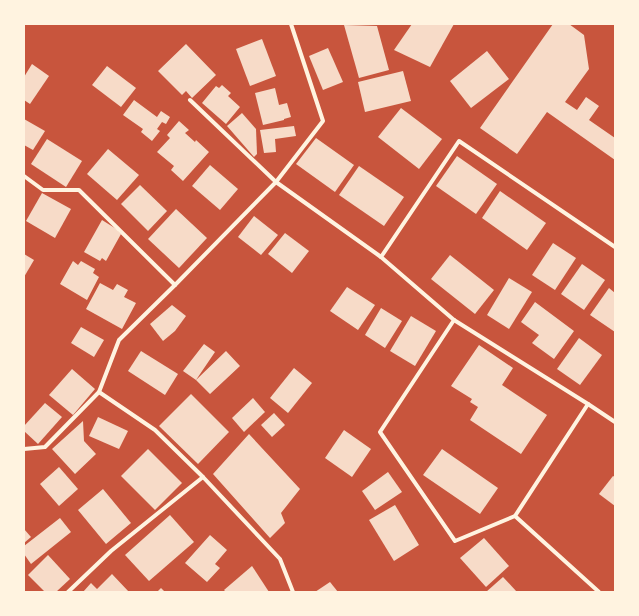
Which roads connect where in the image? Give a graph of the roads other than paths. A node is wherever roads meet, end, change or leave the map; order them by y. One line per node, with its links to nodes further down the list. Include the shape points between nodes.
1 (290, 24): 4 (street, via 323,121)
2 (190, 100): 4 (street)
3 (24, 176): 7 (street, via 42,190 79,190)
4 (276, 182): 6 (street); 7 (street)
5 (615, 247): 6 (street, via 459,141)
6 (381, 258): 8 (street)
7 (175, 286): 9 (street, via 119,340)
8 (454, 320): 10 (street); 14 (street, via 380,432 455,541)
9 (98, 392): 12 (street, via 45,447); 13 (street, via 155,430)
10 (588, 404): 11 (street); 14 (street)
11 (615, 422)
12 (24, 449)
13 (203, 477): 15 (street, via 111,551); 16 (street, via 280,559)
14 (515, 516): 17 (street)
15 (68, 592)
16 (293, 592)
17 (599, 592)

